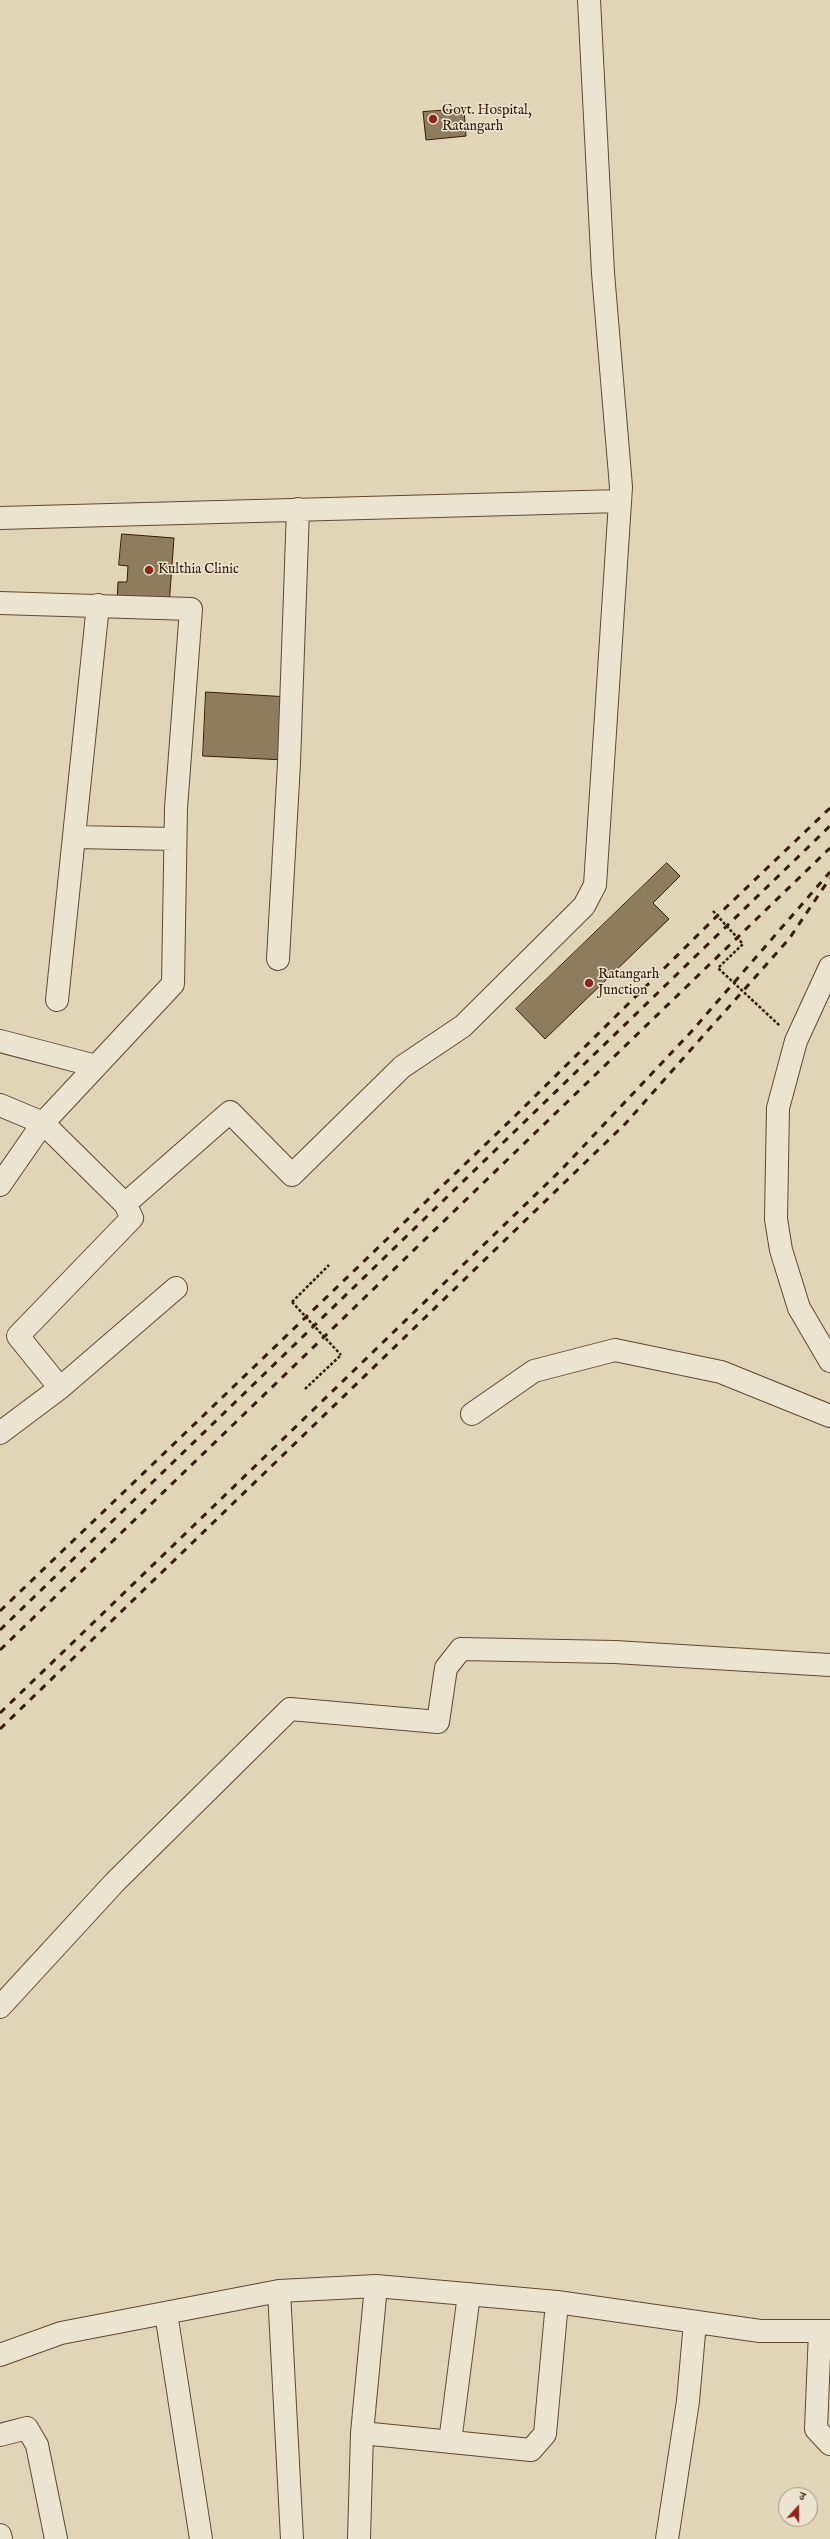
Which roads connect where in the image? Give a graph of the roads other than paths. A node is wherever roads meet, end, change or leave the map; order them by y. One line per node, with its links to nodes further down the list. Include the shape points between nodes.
1 (589, 0): 2 (street, via 603,273)
2 (620, 501): 3 (street); 17 (street, via 595,885 584,906 463,1026 402,1067 292,1175 230,1112)
3 (298, 509): 4 (street); 9 (street, via 289,763)
4 (0, 518)
5 (0, 603): 6 (street)
6 (98, 605): 7 (street); 8 (street, via 191,609)
7 (74, 837): 8 (street); 11 (street)
8 (175, 839): 13 (street, via 173,984)
9 (278, 959)
10 (830, 967): 19 (street, via 796,1041 778,1108 776,1219 781,1250 799,1308)
11 (57, 1000)
12 (0, 1041): 13 (street)
13 (96, 1066): 15 (street)
14 (0, 1105): 15 (street)
15 (43, 1123): 16 (street); 17 (street)
16 (0, 1185)
17 (125, 1204): 20 (street, via 132,1218 18,1336)
18 (176, 1288): 20 (street)
19 (830, 1361)
20 (60, 1388): 23 (street)
21 (472, 1414): 22 (street, via 534,1371 615,1350 721,1372)
22 (830, 1416)
23 (0, 1433)
24 (830, 1665): 25 (street, via 615,1652 462,1649 446,1668 438,1722 290,1709 115,1882)
25 (0, 2007)
26 (376, 2286): 27 (street); 28 (street); 34 (street)
27 (279, 2291): 30 (street); 42 (street)
28 (468, 2294): 29 (street); 36 (street)
29 (557, 2302): 31 (street); 36 (street, via 545,2434 539,2442 531,2450)
30 (166, 2313): 33 (street, via 61,2333); 41 (street)
31 (695, 2322): 32 (street, via 760,2331); 44 (street, via 688,2402)
32 (825, 2331): 37 (street, via 816,2429)
33 (0, 2355)
34 (362, 2433): 36 (street); 43 (street)
35 (0, 2435): 40 (street, via 27,2428 33,2435)
36 (450, 2442)
37 (830, 2444)
38 (0, 2535): 39 (street)
39 (1, 2539)
40 (56, 2539)
41 (201, 2539)
42 (292, 2539)
43 (359, 2539)
44 (667, 2539)

